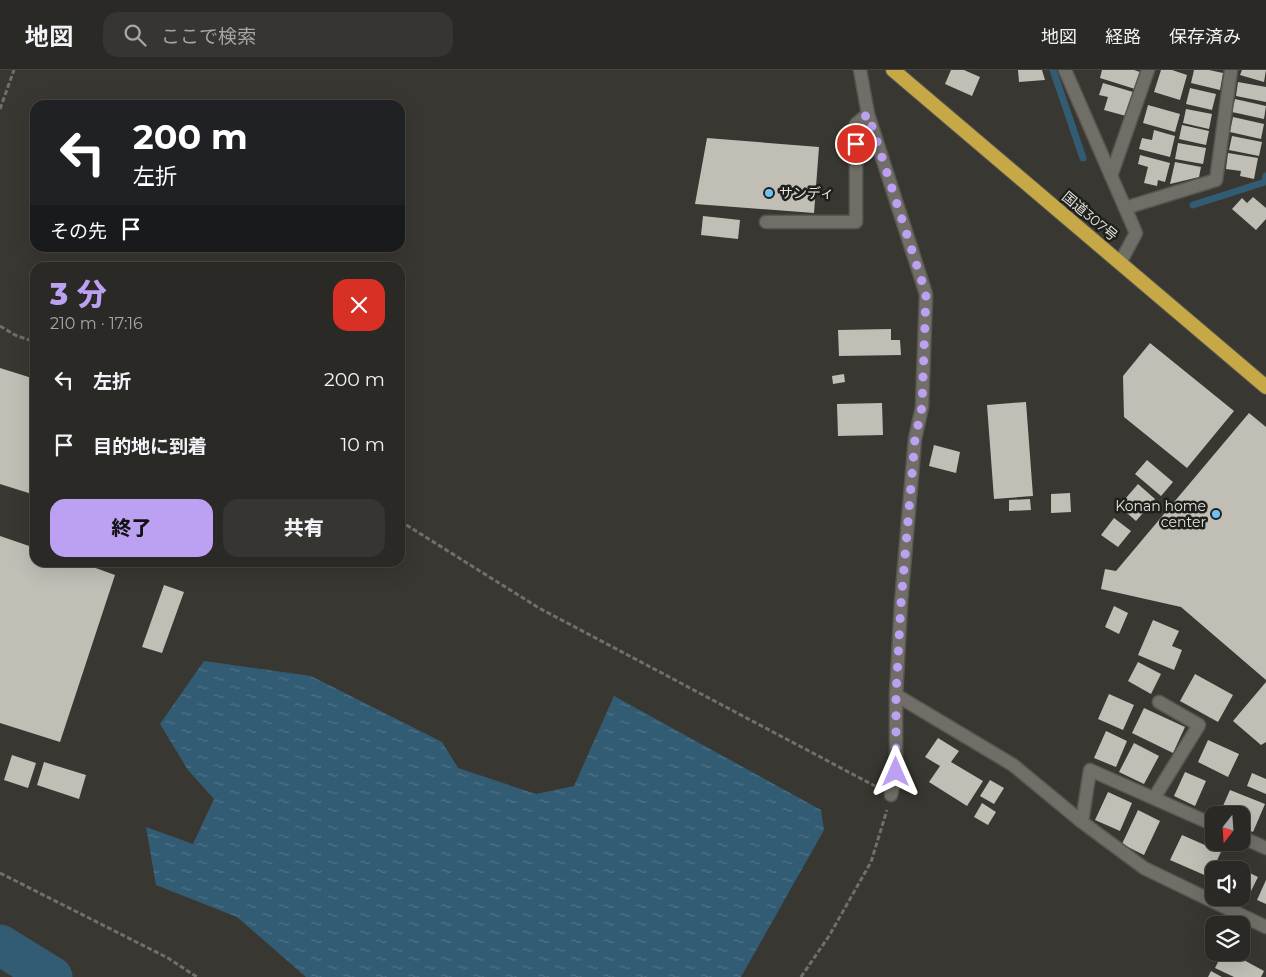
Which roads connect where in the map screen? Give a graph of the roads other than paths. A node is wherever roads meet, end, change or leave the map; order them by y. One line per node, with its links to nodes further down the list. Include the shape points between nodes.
1 (860, 70): 6 (street)
2 (893, 70): 10 (highway, 国道307号)
3 (1065, 70): 7 (street)
4 (1148, 70): 7 (street)
5 (1231, 70): 8 (street, via 1216,180)
6 (868, 114): 9 (street, via 856,124 856,222); 12 (street, via 926,294 922,407 914,448)
7 (1111, 176): 8 (street)
8 (1125, 208): 10 (street, via 1136,234)
9 (766, 222)
10 (1120, 263): 11 (highway, 国道307号)
11 (1266, 388)
12 (896, 695): 14 (street, via 896,772); 17 (street, via 1013,765)
13 (1159, 702): 15 (street, via 1199,726)
14 (891, 795)
15 (1154, 798): 16 (street); 17 (street, via 1090,770)
16 (1205, 821)
17 (1082, 822): 20 (street, via 1144,868)
18 (1250, 841): 19 (street)
19 (1266, 848)
20 (1266, 928)

